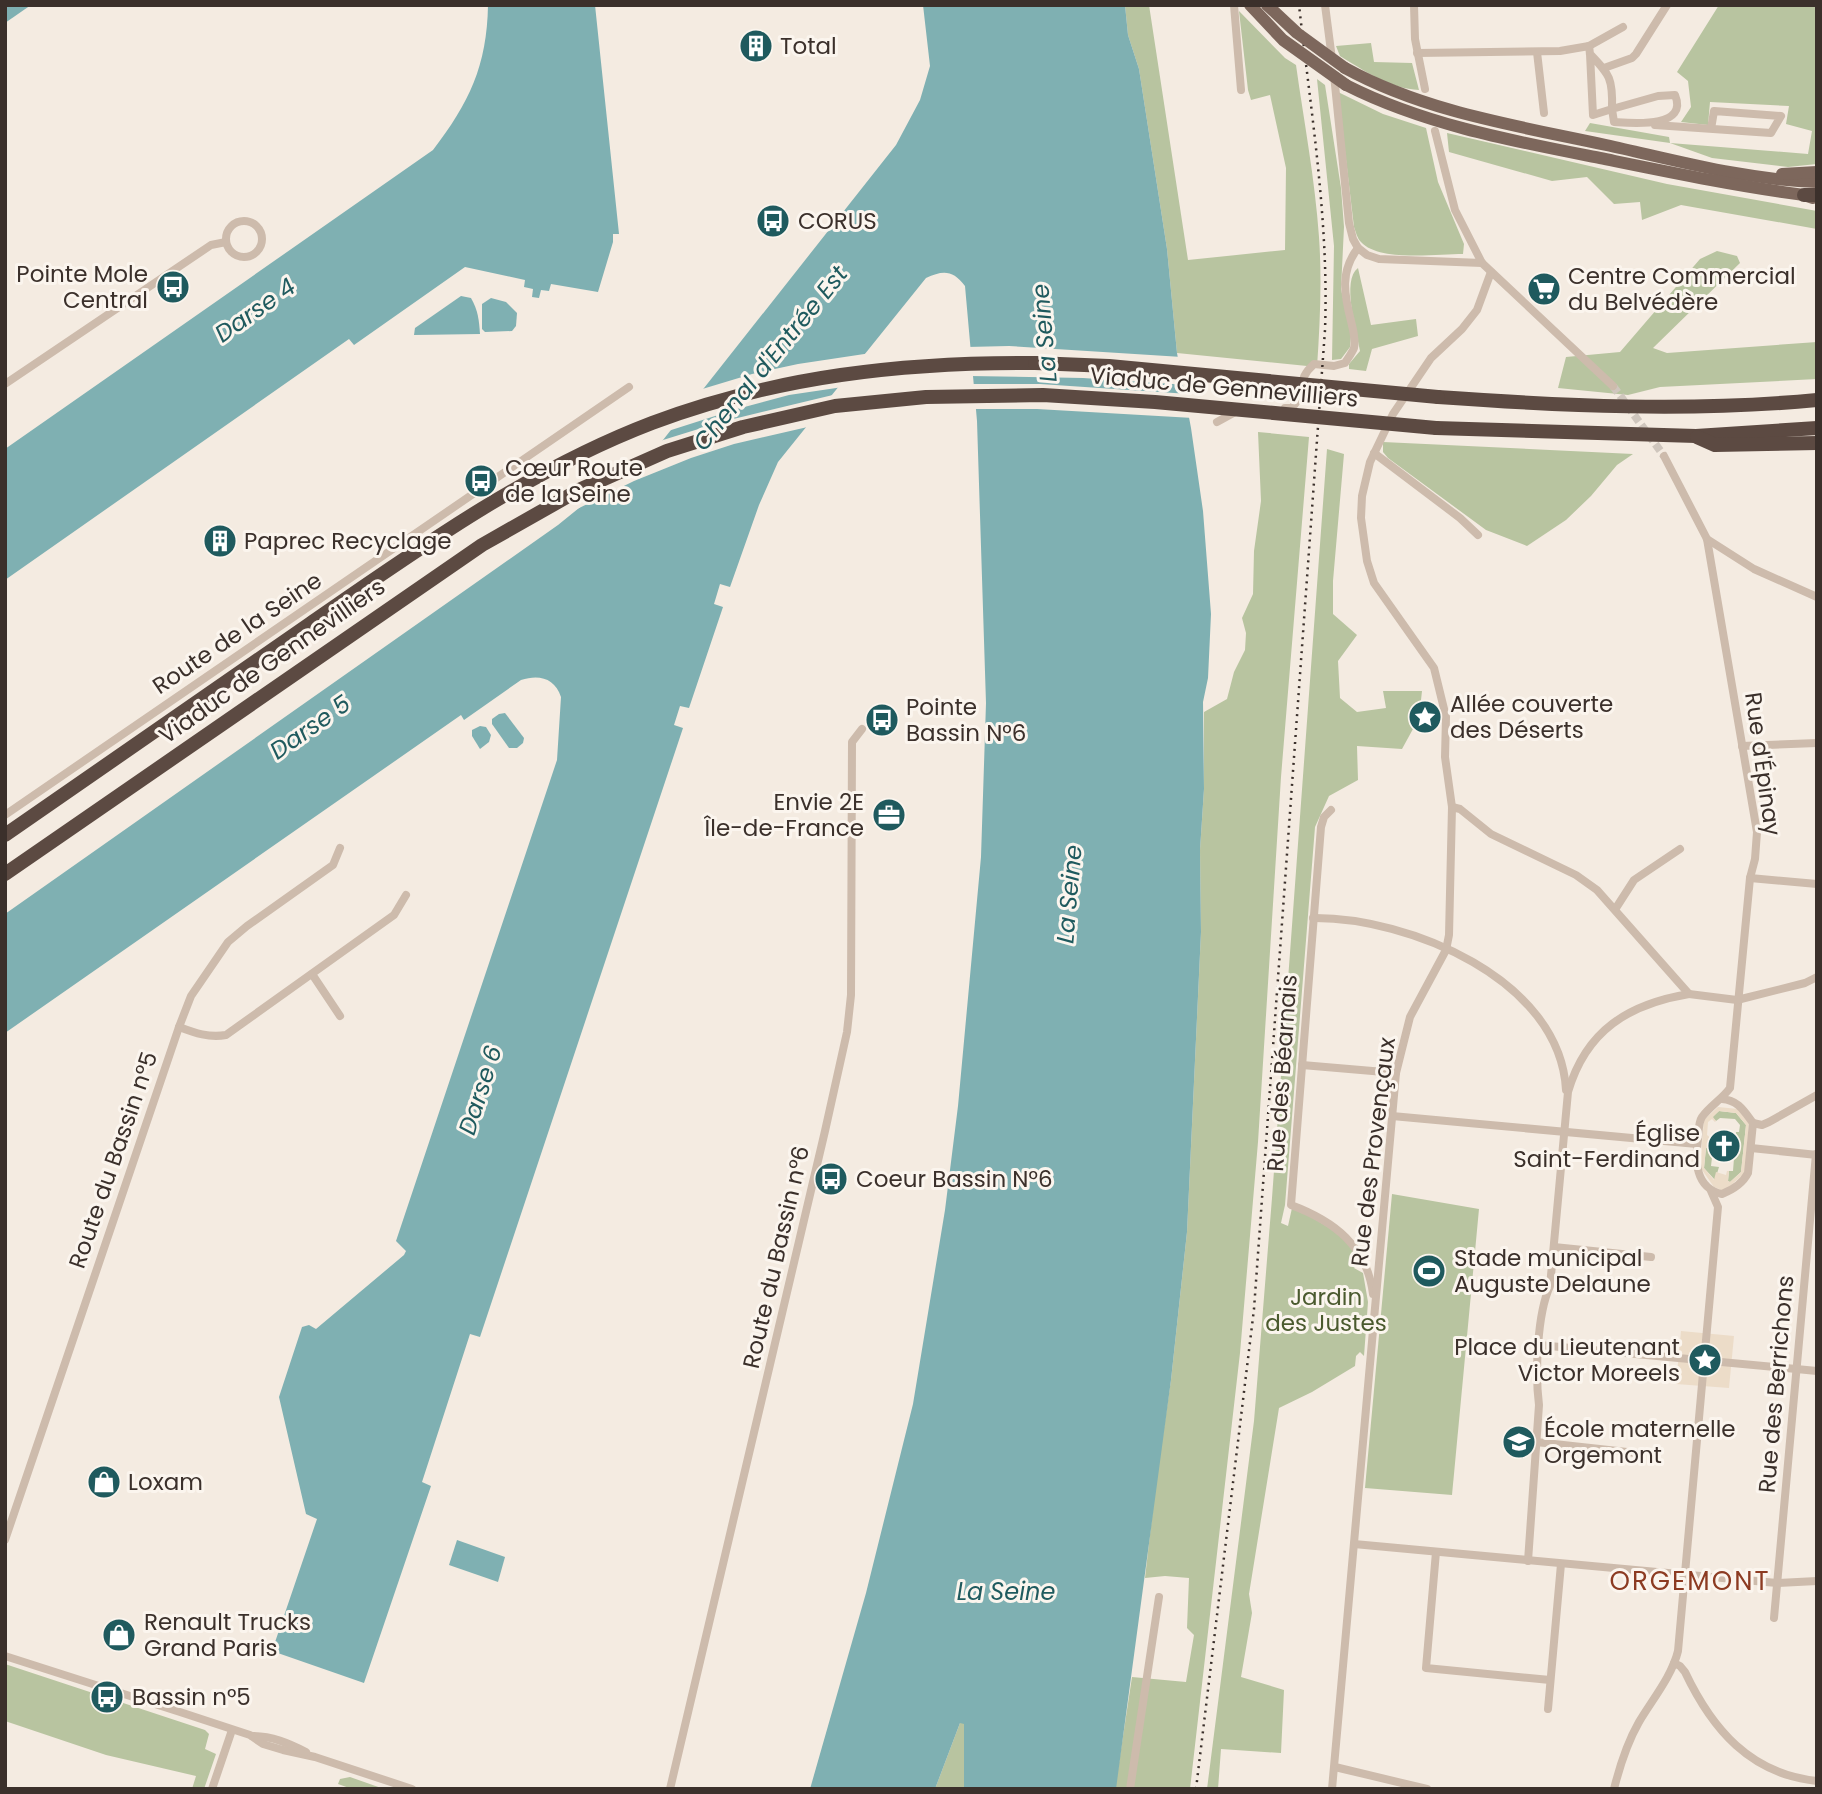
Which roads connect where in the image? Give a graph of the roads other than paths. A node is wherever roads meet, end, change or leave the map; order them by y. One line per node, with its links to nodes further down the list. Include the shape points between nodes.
1 (1234, 5): 13 (street)
2 (1250, 5): 22 (main road, bridge, via 1283,40 1346,85 1444,124 1725,184)
3 (1268, 5): 20 (main road, bridge, via 1311,45 1384,88 1451,110)
4 (1325, 5): 24 (street, via 1349,223)
5 (1414, 5): 10 (street)
6 (1667, 5): 11 (street, via 1632,58)
7 (1623, 27): 8 (street)
8 (1590, 50): 9 (street); 11 (street); 14 (street, via 1594,115)
9 (1537, 52): 10 (street); 15 (street)
10 (1417, 53): 12 (street)
11 (1604, 68): 14 (street, via 1613,92)
12 (1425, 89)
13 (1241, 90)
14 (1612, 109): 16 (street, via 1614,122); 16 (street, via 1675,95 1676,109)
15 (1544, 113)
16 (1651, 124): 17 (street)
17 (1711, 129): 17 (street, via 1771,133 1781,117 1714,111)
18 (1435, 131): 25 (street, via 1455,210)
19 (1817, 172): 20 (main road)
20 (1772, 178): 21 (main road)
21 (1817, 183)
22 (1813, 196)
23 (226, 242): 23 (street, via 236,255 247,257 257,251 261,234 254,225 238,223 229,230); 27 (street, via 211,244)
24 (1358, 248): 25 (street, via 1380,259); 31 (street, via 1345,272 1355,339 1345,363 1314,364 1303,375 1301,393 1292,408 1237,411)
25 (1482, 263): 26 (street)
26 (1492, 272): 28 (street); 35 (street, Rue des Provençaux, via 1477,310 1418,374)
27 (5, 384)
28 (1613, 386)
29 (629, 387): 45 (street, Route de la Seine)
30 (1817, 400): 46 (highway, Viaduc de Gennevilliers, bridge, via 1665,408 1556,405 1109,366 980,363 835,374 744,394 653,423 576,456 483,507)
31 (1217, 422)
32 (1817, 428): 33 (highway)
33 (1696, 436): 34 (highway, via 1715,445); 49 (highway, Viaduc de Gennevilliers, bridge, via 1436,428 1030,395 926,397 835,406 743,427 667,451 579,490 482,545)
34 (1817, 443)
35 (1374, 453): 37 (street); 43 (street, Rue des Provençaux, via 1362,496 1367,561 1374,583 1434,668 1446,717 1445,757)
36 (1664, 456): 38 (street, Rue d'Épinay)
37 (1478, 535)
38 (1707, 539): 39 (street, via 1754,569); 42 (street, Rue d'Épinay)
39 (1817, 597)
40 (862, 729): 106 (street, Route du Bassin n°6, via 852,742 847,1031)
41 (1817, 743): 42 (street)
42 (1742, 746): 50 (street, Rue d'Épinay, via 1757,832)
43 (1452, 807): 53 (street, via 1491,834 1576,875); 55 (street, Rue des Provençaux)
44 (1331, 810): 54 (street, Rue des Béarnais, via 1321,827)
45 (5, 815)
46 (5, 835)
47 (340, 848): 61 (street, Route du Bassin n°5, via 333,865 228,943 191,996)
48 (1680, 849): 53 (street, via 1634,880)
49 (5, 874)
50 (1750, 878): 51 (street); 59 (street, Rue d'Épinay)
51 (1817, 884)
52 (406, 895): 56 (street, via 394,915)
53 (1616, 908): 58 (street)
54 (1313, 918): 55 (street, via 1377,925); 62 (street, Rue des Béarnais)
55 (1446, 950): 63 (street, Rue des Provençaux, via 1410,1017); 68 (street, via 1502,979 1544,1024 1564,1070)
56 (312, 974): 60 (street); 61 (street, via 226,1035 203,1035)
57 (1817, 977): 59 (street)
58 (1689, 994): 59 (street); 68 (street, via 1635,1009 1600,1035 1578,1062)
59 (1737, 1000): 64 (street, Rue d'Épinay)
60 (340, 1016)
61 (178, 1027): 87 (street, Route du Bassin n°5)
62 (1302, 1065): 63 (street); 80 (street, Rue des Béarnais, via 1291,1205 1345,1235 1366,1270)
63 (1396, 1073): 69 (street, Rue des Provençaux)
64 (1730, 1088): 66 (street); 67 (street)
65 (1817, 1095): 70 (street, via 1769,1122)
66 (1722, 1099): 67 (street); 72 (street, via 1701,1119)
67 (1740, 1105): 70 (street)
68 (1567, 1114): 71 (street)
69 (1392, 1116): 71 (street); 80 (street, Rue des Provençaux)
70 (1753, 1123): 73 (street)
71 (1566, 1132): 72 (street); 78 (street)
72 (1697, 1144): 75 (street, via 1696,1170)
73 (1751, 1148): 74 (street); 76 (street, via 1745,1179)
74 (1816, 1155): 83 (street, Rue des Berrichons)
75 (1710, 1189): 76 (street); 77 (street)
76 (1729, 1192): 77 (street)
77 (1718, 1207): 82 (street)
78 (1554, 1247): 79 (street); 81 (street)
79 (1651, 1257)
80 (1374, 1304): 88 (street, Rue des Provençaux)
81 (1539, 1345): 82 (street); 85 (street)
82 (1705, 1361): 83 (street); 92 (street)
83 (1796, 1370): 84 (street); 94 (street, Rue des Berrichons)
84 (1817, 1371)
85 (1536, 1442): 86 (street); 90 (street)
86 (1636, 1453)
87 (5, 1540)
88 (1354, 1545): 89 (street); 102 (street, Rue des Provençaux)
89 (1436, 1552): 90 (street); 99 (street, via 1426,1668)
90 (1528, 1561): 91 (street)
91 (1561, 1564): 92 (street); 99 (street)
92 (1685, 1574): 94 (street); 98 (street)
93 (1817, 1581): 94 (street)
94 (1777, 1583): 96 (street, Rue des Berrichons)
95 (1158, 1597): 107 (street)
96 (1774, 1618)
97 (5, 1656): 101 (street)
98 (1674, 1663): 103 (street, via 1681,1666 1715,1724 1754,1760 1783,1773); 110 (street, via 1633,1733)
99 (1550, 1680): 100 (street)
100 (1548, 1709)
101 (232, 1730): 104 (street); 105 (street, via 263,1744)
102 (1335, 1768): 108 (street, Rue des Provençaux); 109 (street)
103 (1817, 1780)
104 (212, 1789)
105 (412, 1789)
106 (670, 1789)
107 (1130, 1789)
108 (1332, 1789)
109 (1427, 1789)
110 (1614, 1789)

